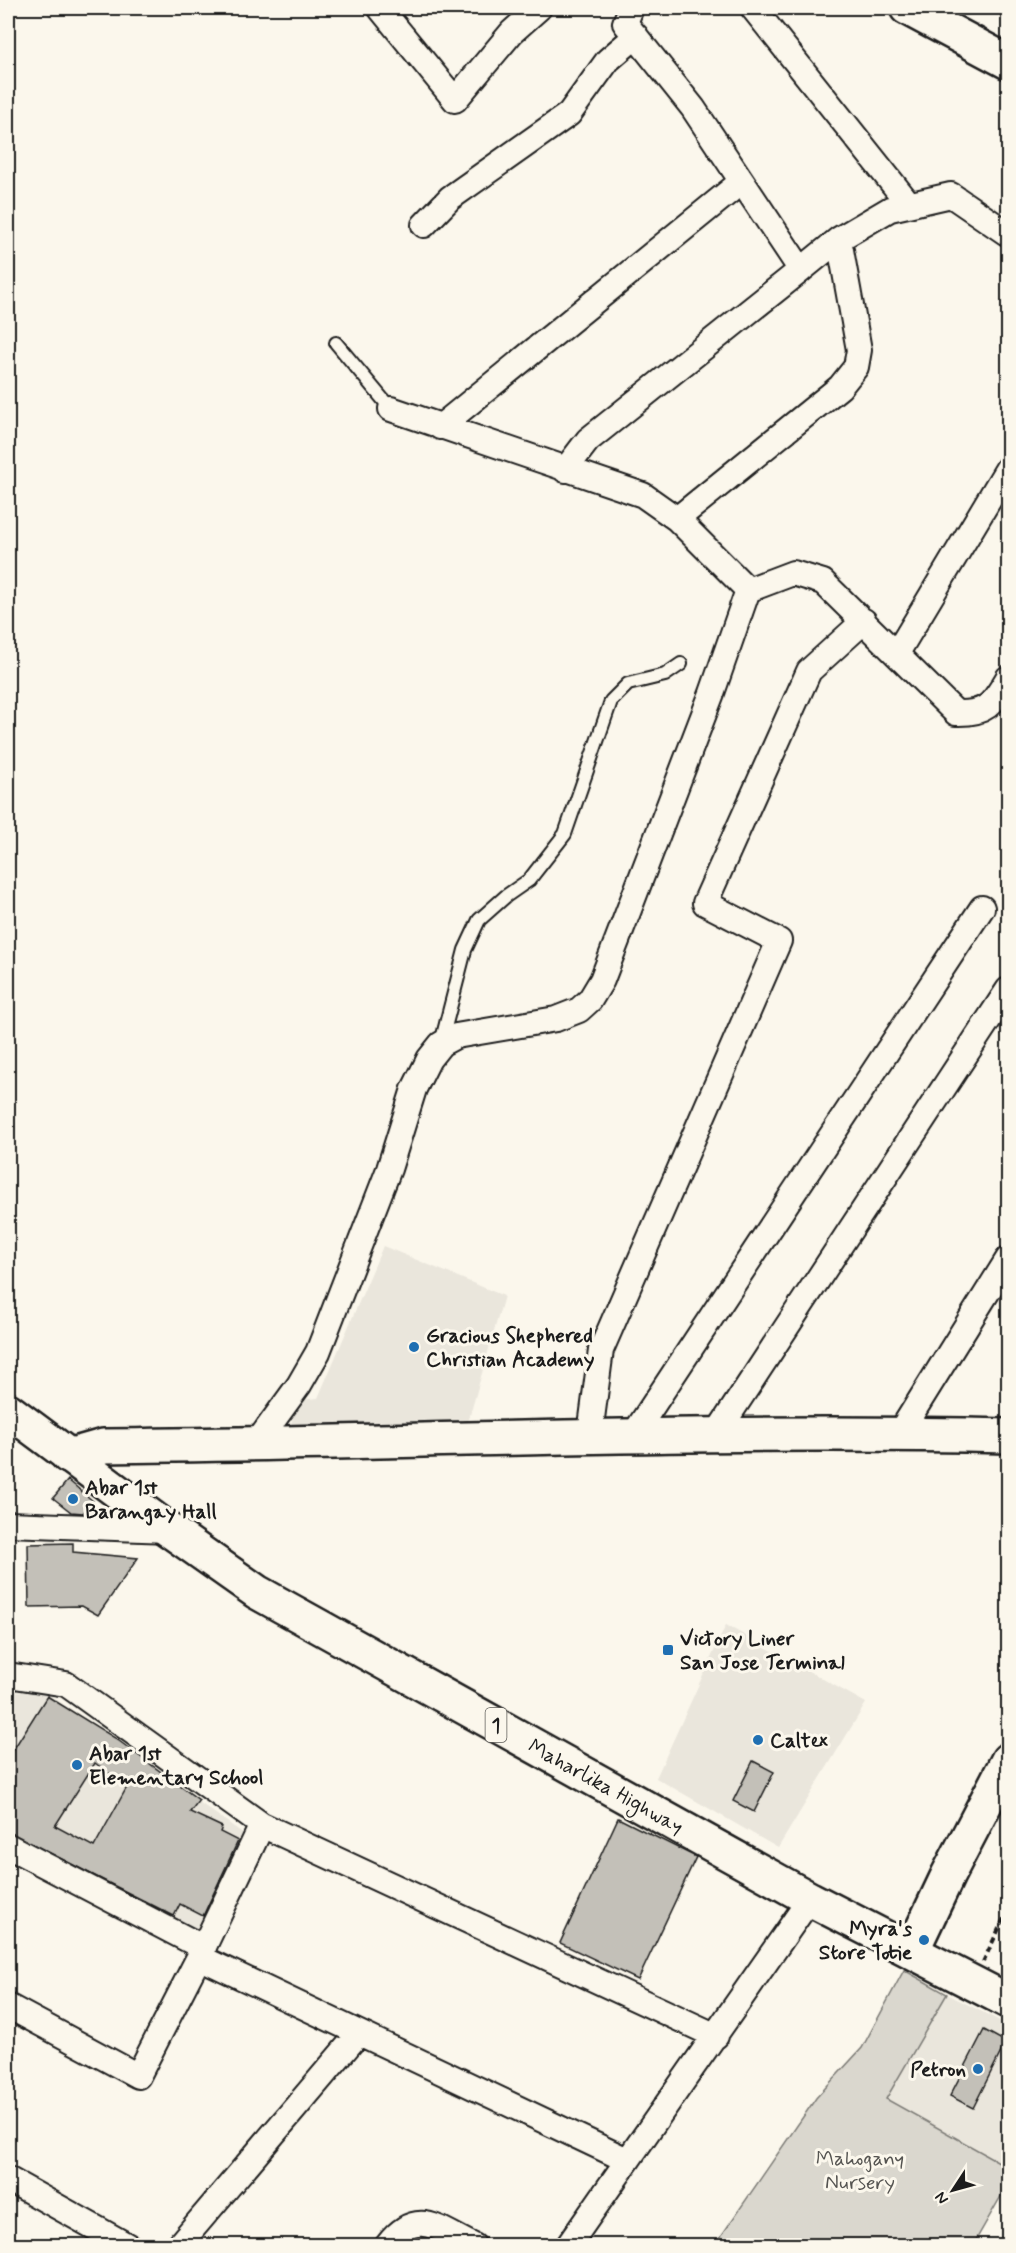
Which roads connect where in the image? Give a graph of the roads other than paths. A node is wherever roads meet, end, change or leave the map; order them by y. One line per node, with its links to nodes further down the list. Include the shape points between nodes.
1 (380, 8): 2 (street, via 455,100 512,32)
2 (539, 8)
3 (631, 8): 6 (street, via 625,23)
4 (753, 8): 9 (street)
5 (907, 8): 7 (main road)
6 (636, 36): 8 (street, via 693,108); 10 (street, via 608,60 569,114 450,198)
7 (1008, 62)
8 (741, 182): 13 (street); 16 (street)
9 (909, 204): 11 (street, via 951,195); 12 (street, via 890,209)
10 (424, 225)
11 (1008, 233)
12 (839, 239): 13 (street); 19 (street, via 859,350 856,367 840,387)
13 (801, 270): 18 (street, via 588,440)
14 (336, 343): 15 (lane)
15 (391, 408): 16 (street)
16 (440, 427): 18 (street)
17 (1008, 468): 22 (street)
18 (565, 470): 19 (street, via 643,495)
19 (677, 519): 20 (street)
20 (748, 590): 21 (street, via 794,573 823,582); 27 (street, via 602,980 590,1000 579,1010 556,1019 456,1036)
21 (864, 621): 22 (street); 31 (street, via 809,671 705,903 779,940 600,1350)
22 (897, 653): 24 (street, via 956,713 974,714 991,705)
23 (681, 664): 27 (lane, via 665,675 628,684 611,701 565,834 530,880 479,920 465,950)
24 (1008, 678)
25 (982, 908): 32 (street)
26 (1008, 990): 30 (street)
27 (441, 1044): 35 (street, via 414,1089 389,1169 318,1352)
28 (1008, 1259): 33 (street)
29 (8, 1410): 36 (main road, Maharlika Highway / 1)
30 (717, 1433): 32 (main road); 33 (main road)
31 (590, 1434): 32 (main road); 35 (main road)
32 (634, 1434)
33 (899, 1434): 34 (main road)
34 (1008, 1436)
35 (256, 1444): 36 (main road, via 103,1446)
36 (68, 1456): 38 (main road, Maharlika Highway / 1)
37 (8, 1524): 38 (street)
38 (169, 1530): 43 (main road, Maharlika Highway / 1, via 257,1592)
39 (8, 1675): 41 (street, via 66,1684)
40 (1008, 1760): 44 (main road)
41 (262, 1825): 45 (street); 49 (street)
42 (8, 1846): 45 (street)
43 (810, 1899): 44 (main road, Maharlika Highway / 1); 49 (street)
44 (912, 1951): 46 (main road, Maharlika Highway / 1)
45 (202, 1952): 47 (street, via 138,2076); 48 (street)
46 (1008, 2001)
47 (8, 2006)
48 (359, 2033): 50 (street); 53 (street)
49 (716, 2036): 50 (street)
50 (627, 2160): 56 (street)
51 (8, 2179): 52 (street)
52 (128, 2246)
53 (178, 2246)
54 (387, 2246): 55 (street, via 403,2227 419,2222)
55 (474, 2246)
56 (568, 2246)

